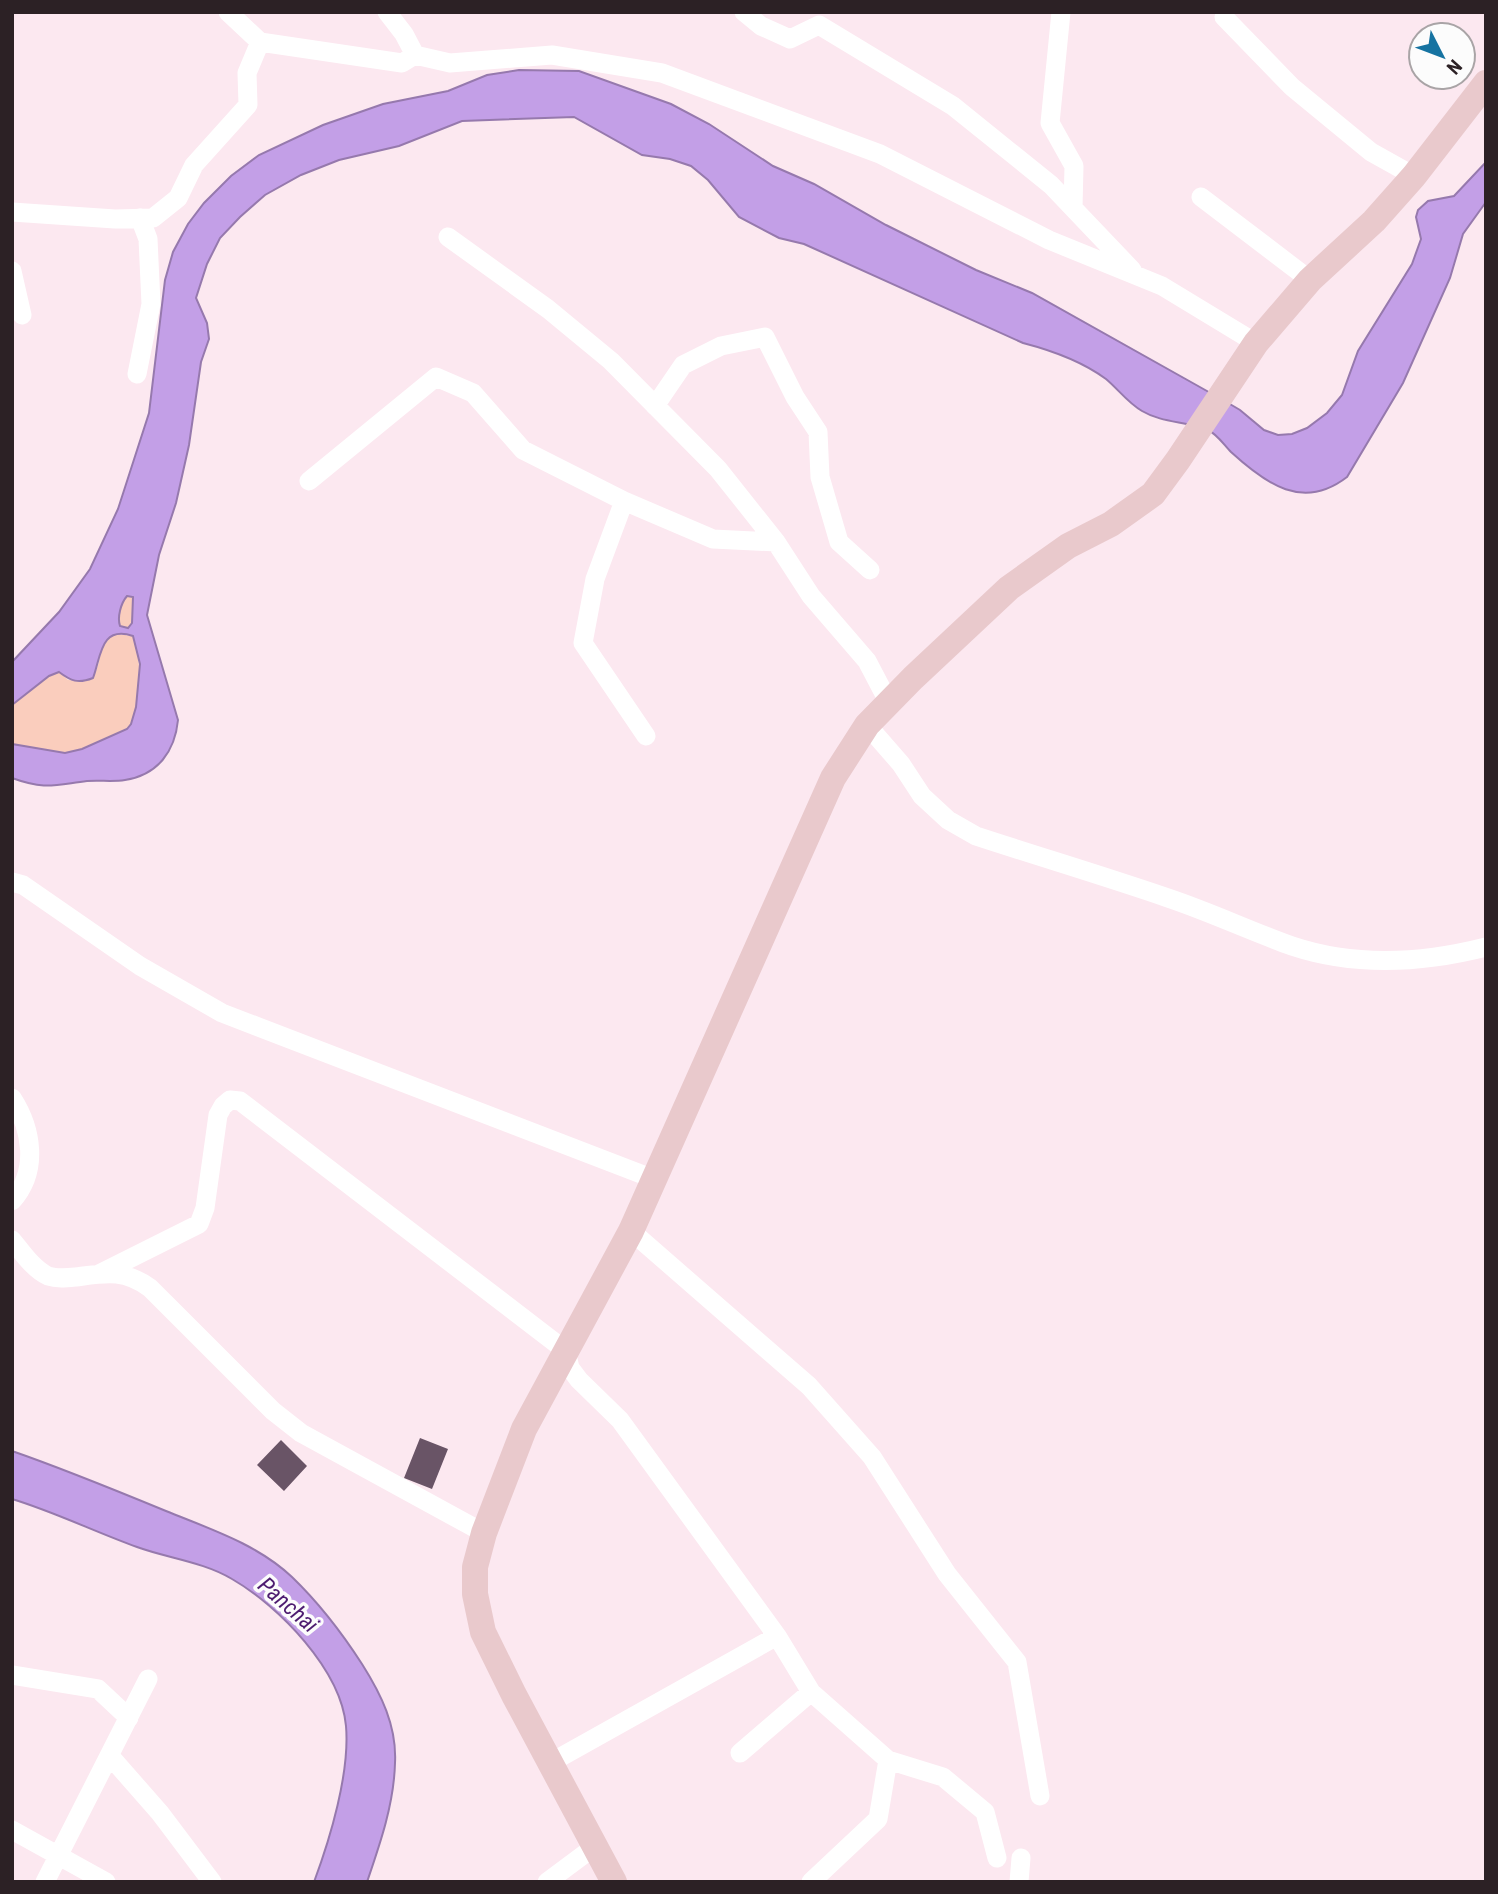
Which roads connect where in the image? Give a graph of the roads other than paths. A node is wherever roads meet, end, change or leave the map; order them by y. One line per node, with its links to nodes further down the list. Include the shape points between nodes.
1 (228, 12): 6 (street)
2 (387, 12): 7 (street)
3 (744, 12): 11 (street, via 790,39 819,25 953,106)
4 (1061, 12): 11 (street, via 1049,123 1074,166)
5 (1224, 17): 9 (street, via 1292,86 1371,152)
6 (260, 42): 7 (street, via 402,63); 13 (street, via 247,74 248,105 194,165 178,198 153,218)
7 (415, 55): 16 (street, via 450,63 552,55 662,73 880,154 1049,240)
8 (1486, 83): 9 (street)
9 (1414, 176): 17 (street)
10 (1201, 197): 17 (street)
11 (1073, 208): 16 (street)
12 (12, 212): 13 (street)
13 (140, 218): 20 (street, via 148,239 151,303)
14 (448, 237): 21 (street, via 611,361)
15 (12, 271): 18 (street)
16 (1137, 276): 19 (street, via 1162,286)
17 (1310, 281): 19 (street)
18 (22, 315)
19 (1256, 343): 26 (street, via 1153,494 1009,588)
20 (137, 374)
21 (655, 405): 24 (street, via 718,469); 25 (street, via 683,365 721,346 765,337 818,432 820,477 839,542)
22 (309, 481): 23 (street, via 436,377 473,393 523,450)
23 (624, 501): 24 (street, via 713,539); 28 (street, via 595,579 583,643)
24 (776, 542): 26 (street, via 811,596 867,661)
25 (870, 570)
26 (888, 703): 27 (street)
27 (867, 725): 30 (street, via 922,796 975,836 1167,897 1320,953 1403,961); 32 (street, via 833,778)
28 (646, 736)
29 (12, 882): 32 (street, via 23,885 140,966 222,1013)
30 (1486, 947)
31 (12, 1098): 33 (street, via 23,1116 30,1145 27,1174)
32 (654, 1179): 34 (street)
33 (12, 1201)
34 (631, 1231): 37 (street); 48 (street, via 809,1386 872,1457 947,1574 1017,1662)
35 (12, 1240): 36 (street, via 47,1275 63,1279)
36 (99, 1274): 37 (street, via 199,1224 218,1115 230,1100 240,1101); 38 (street, via 135,1277 150,1288 273,1412 301,1433)
37 (566, 1351): 38 (street, via 524,1429); 39 (street, via 570,1368 620,1420)
38 (484, 1533): 47 (street, via 475,1567 483,1632)
39 (778, 1636): 42 (street); 47 (street)
40 (12, 1675): 43 (street, via 98,1689)
41 (148, 1679): 43 (street)
42 (811, 1692): 44 (street); 46 (street)
43 (129, 1718): 45 (street)
44 (740, 1753)
45 (110, 1756): 51 (street); 56 (street, via 160,1812)
46 (888, 1760): 52 (street, via 943,1777 985,1812); 59 (street, via 878,1819)
47 (550, 1763): 50 (street)
48 (1040, 1796)
49 (12, 1830): 51 (street)
50 (594, 1847): 57 (street); 58 (street)
51 (60, 1856): 54 (street); 55 (street)
52 (997, 1858)
53 (1021, 1858): 60 (street)
54 (46, 1882)
55 (106, 1882)
56 (212, 1882)
57 (547, 1882)
58 (614, 1882)
59 (811, 1882)
60 (1020, 1882)

